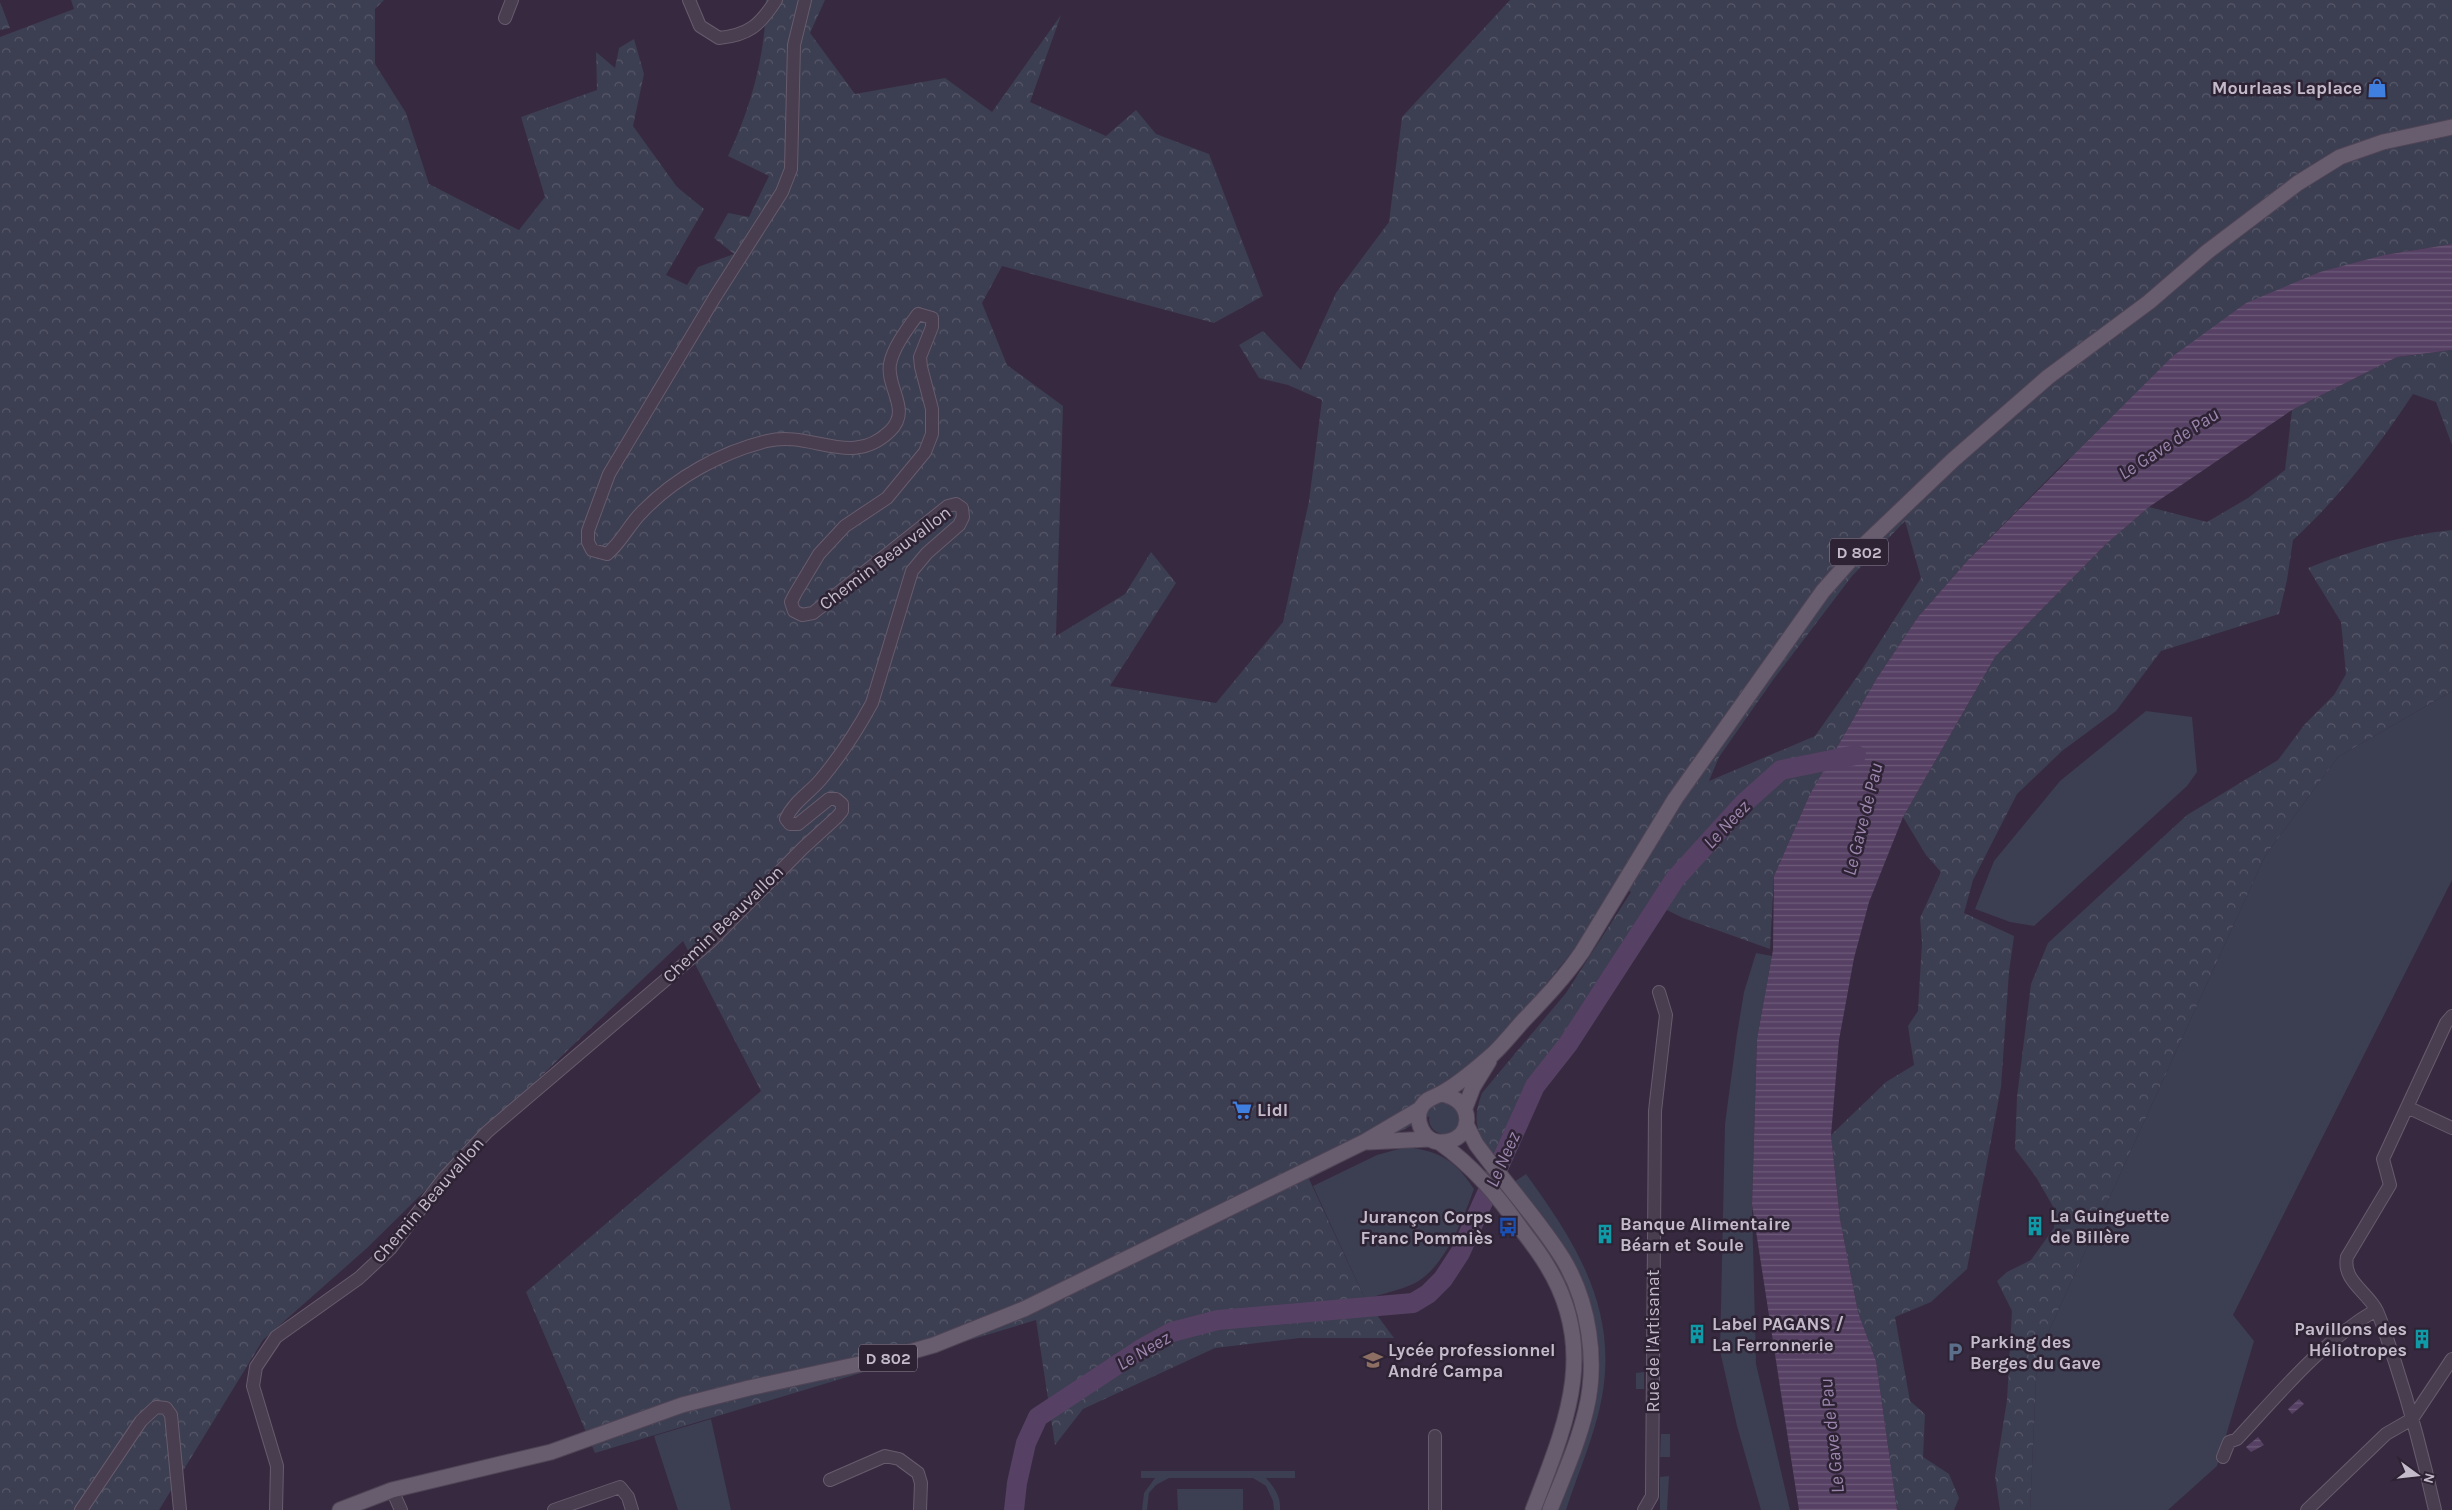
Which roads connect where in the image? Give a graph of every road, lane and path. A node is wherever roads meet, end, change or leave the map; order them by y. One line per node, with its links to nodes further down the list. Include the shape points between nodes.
1 (512, 0): 5 (street)
2 (689, 0): 3 (street, via 700,26 719,38 752,29 764,20)
3 (776, 0)
4 (805, 0): 26 (street, Chemin Beauvallon, via 794,45 791,169 782,192 715,296 609,474 588,531 588,542 592,550 606,554 642,511 673,485 703,466 769,440 799,440 856,450 871,445 890,432 898,422 900,406 890,364 918,314 932,318 932,327 920,357 932,409 932,434 925,452 887,498 845,526 819,554 795,594 792,602 794,611 802,615 813,613 948,506 956,504 962,508 963,517 959,525 912,571 872,703 861,724 822,778 789,810 786,818 790,824 798,824 829,799 836,799 842,804 837,818 802,848 710,942 487,1132 444,1178 390,1249 359,1278 276,1337 264,1353 256,1367 253,1386 277,1466)
5 (505, 18)
6 (2452, 127): 9 (main road, D 802, via 2383,142 2340,157 2298,184 2040,384 1953,460 1863,546 1823,591 1680,792 1567,974)
7 (1659, 992): 38 (street, Rue de l'Artisanat, via 1666,1015 1655,1111 1652,1496)
8 (2449, 1020): 11 (street)
9 (1492, 1054): 10 (main road, D 802); 12 (main road, D 802)
10 (1440, 1094): 12 (main road, via 1459,1100); 13 (main road, via 1432,1096)
11 (2406, 1107): 15 (street); 19 (street, via 2383,1159 2390,1185 2347,1257 2348,1275)
12 (1465, 1108): 14 (main road)
13 (1420, 1109): 16 (main road, via 1420,1125); 17 (main road, D 802)
14 (1466, 1124): 16 (main road, via 1461,1135 1451,1141); 18 (main road)
15 (2452, 1128)
16 (1434, 1141): 17 (main road, D 802); 18 (main road)
17 (1364, 1142): 25 (main road, D 802, via 1024,1309 934,1345 682,1405 551,1452)
18 (1502, 1191): 36 (main road, via 1547,1265 1566,1306 1574,1348 1570,1406); 37 (main road, via 1563,1258 1578,1290 1589,1336 1591,1370 1587,1408)
19 (2376, 1310): 21 (street); 23 (street, via 2320,1351 2237,1439 2228,1442)
20 (2452, 1360): 21 (street)
21 (2412, 1419): 39 (street, via 2386,1434); 40 (street)
22 (1435, 1436): 35 (street)
23 (2223, 1457)
24 (830, 1480): 34 (street, via 885,1456 899,1459 918,1473)
25 (388, 1492): 29 (main road, D 802); 30 (main road, D 802); 31 (street)
26 (271, 1509)
27 (81, 1510): 28 (street, via 141,1421 156,1407 166,1408 171,1415)
28 (180, 1510)
29 (340, 1510)
30 (365, 1510)
31 (401, 1510)
32 (554, 1510): 33 (street, via 620,1488 628,1497)
33 (632, 1510)
34 (920, 1510)
35 (1435, 1510)
36 (1534, 1510)
37 (1550, 1510)
38 (1644, 1510)
39 (2307, 1510)
40 (2435, 1510)

